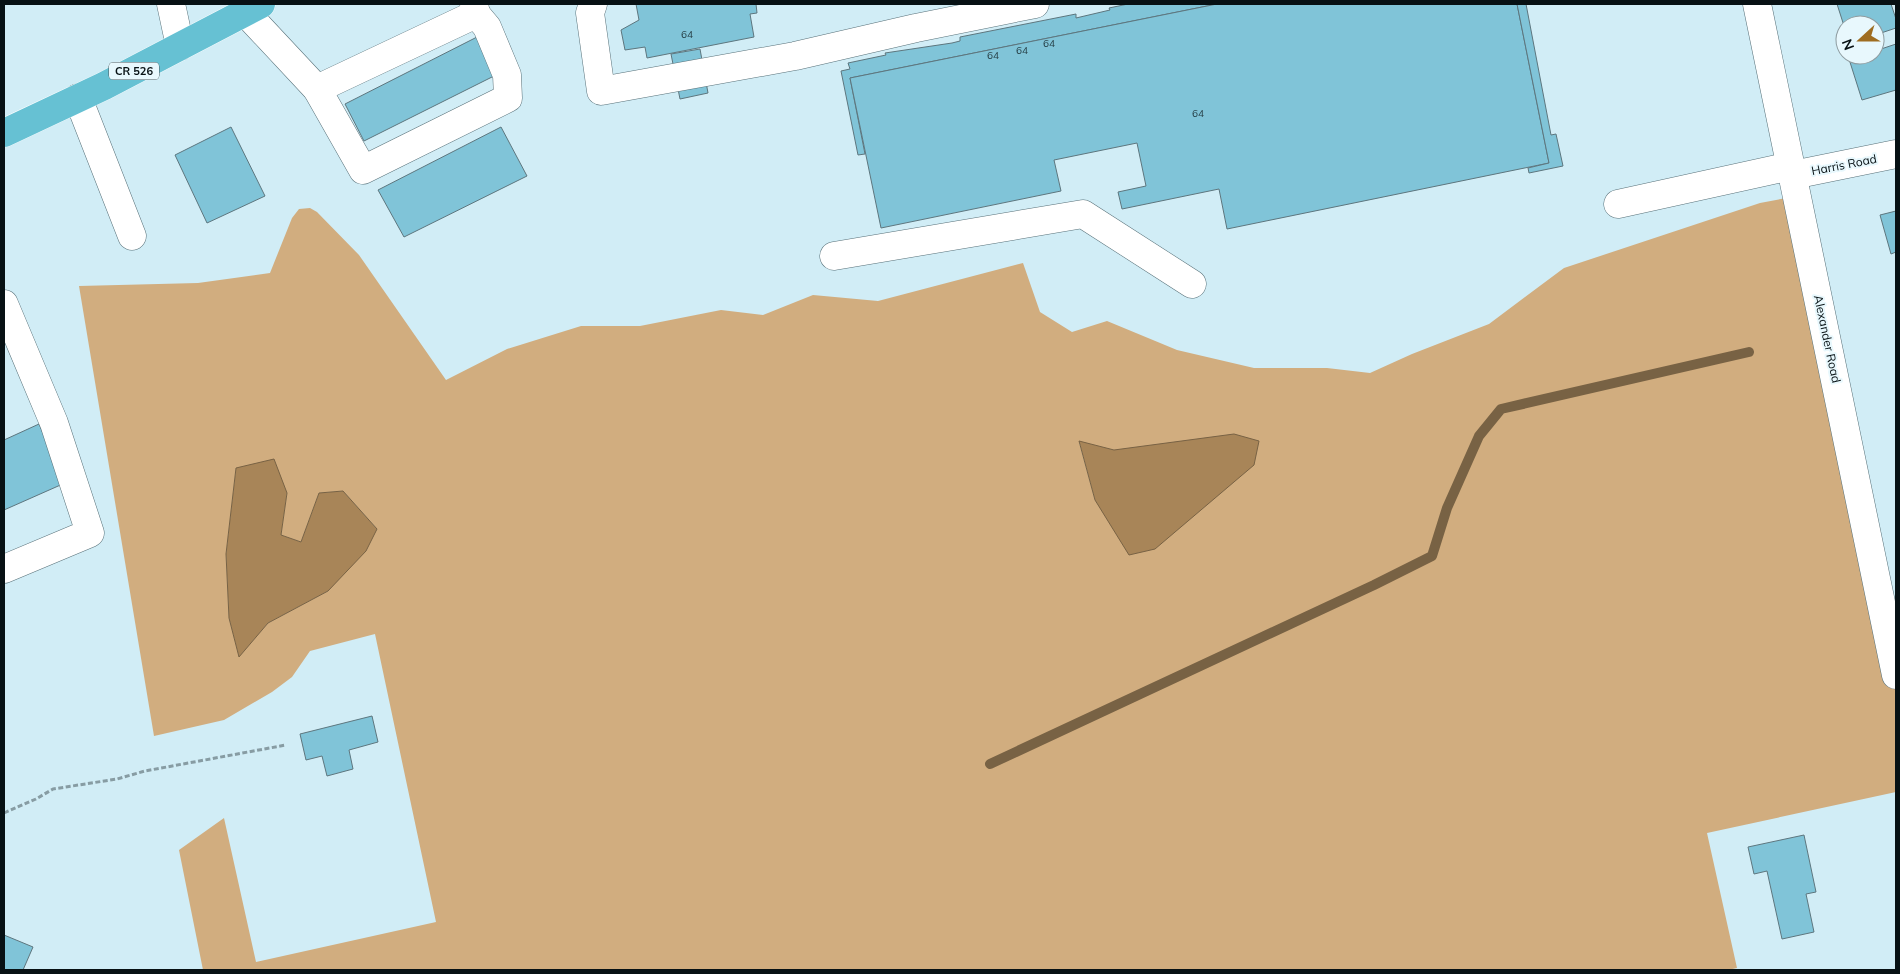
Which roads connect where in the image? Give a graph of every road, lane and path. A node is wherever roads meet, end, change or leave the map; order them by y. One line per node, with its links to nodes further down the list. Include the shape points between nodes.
1 (171, 4): 8 (street)
2 (592, 4): 6 (street, via 590,13 601,90 795,56)
3 (1035, 4): 6 (street)
4 (1757, 4): 13 (street, Alexander Road)
5 (253, 8): 8 (main road, CR 526); 9 (street)
6 (993, 8)
7 (475, 9): 9 (street); 9 (street, via 487,27 507,75 508,98 363,170)
8 (180, 46): 10 (main road, CR 526)
9 (317, 89)
10 (78, 98): 11 (main road, CR 526); 15 (street)
11 (4, 132)
12 (1896, 154): 13 (street, Harris Road)
13 (1792, 171): 14 (street, Harris Road); 20 (street, Alexander Road)
14 (1618, 204)
15 (132, 236)
16 (834, 256): 17 (street, via 1083,214)
17 (1192, 284)
18 (4, 304): 19 (street, via 54,423 90,534)
19 (4, 570)
20 (1896, 675)
21 (286, 745): 22 (path, via 53,789)
22 (4, 813)

